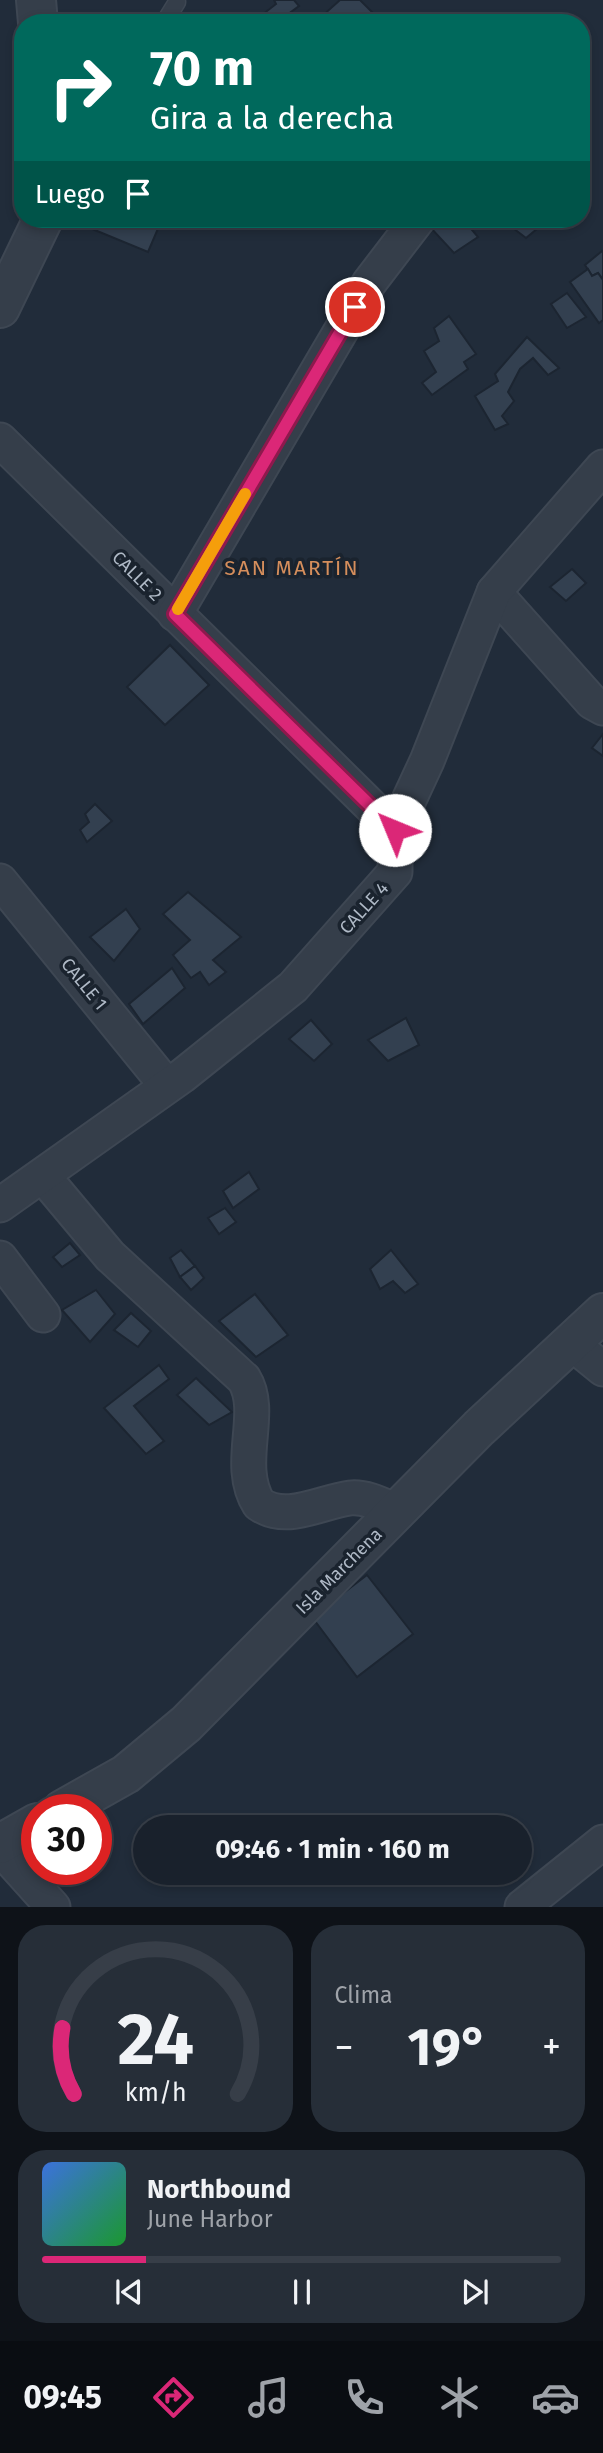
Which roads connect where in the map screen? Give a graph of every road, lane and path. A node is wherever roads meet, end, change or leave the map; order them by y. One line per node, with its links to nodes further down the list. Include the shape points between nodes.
1 (177, 2): 2 (lane)
2 (170, 14)
3 (39, 228): 5 (street)
4 (411, 228): 9 (street, via 369,284)
5 (0, 308)
6 (0, 440): 9 (street, CALLE 2)
7 (603, 467): 8 (street, CALLE 4)
8 (494, 592): 10 (street, via 592,702); 11 (street, CALLE 4)
9 (175, 614): 11 (street, CALLE 2)
10 (603, 708)
11 (395, 830): 13 (street, CALLE 4, via 395,872 386,883 293,987)
12 (0, 881): 13 (street, CALLE 1)
13 (167, 1086): 14 (street, CALLE 4)
14 (43, 1176): 15 (street, CALLE 4); 21 (street, via 110,1256 244,1379 251,1395 248,1476 258,1504 280,1513 351,1498)
15 (0, 1205)
16 (0, 1258): 18 (street)
17 (603, 1313): 19 (street, Isla Marchena)
18 (43, 1315)
19 (571, 1343): 20 (street); 21 (street, Isla Marchena)
20 (603, 1369)
21 (398, 1512): 22 (street, Isla Marchena, via 186,1724 126,1774)
22 (90, 1794)
23 (21, 1834): 25 (street)
24 (603, 1842): 27 (street)
25 (0, 1846): 26 (street)
26 (53, 1907)
27 (522, 1907)

